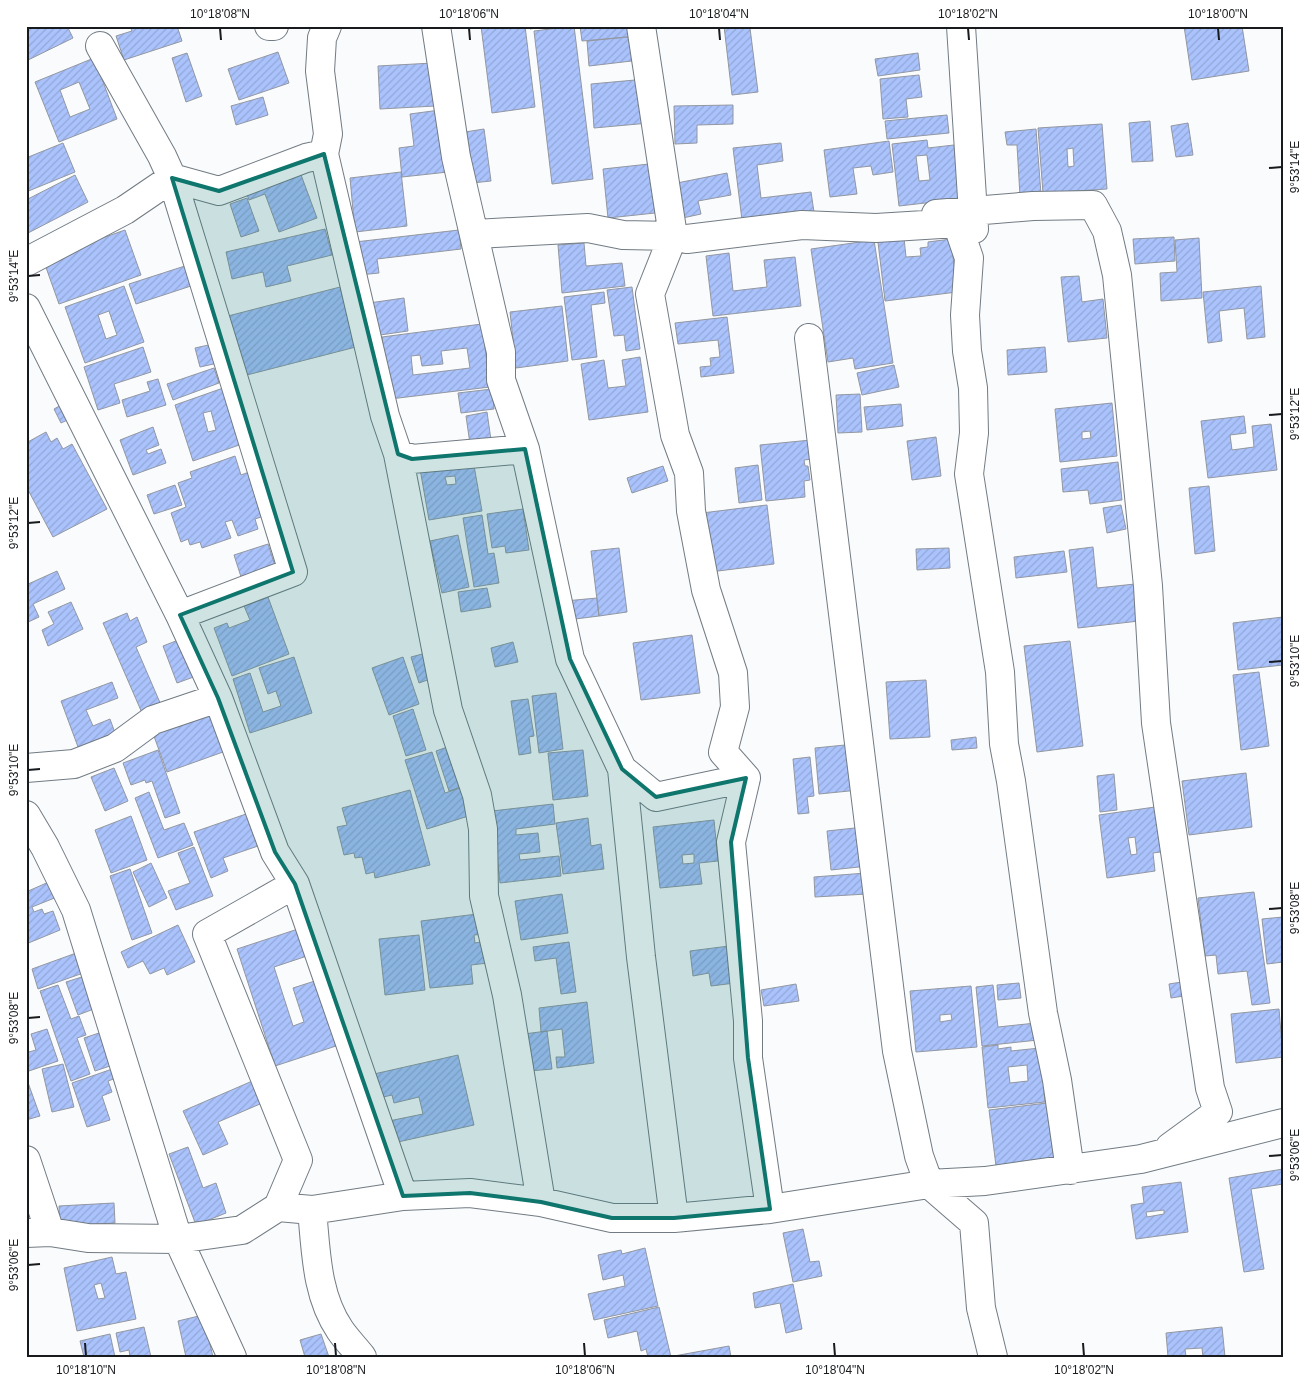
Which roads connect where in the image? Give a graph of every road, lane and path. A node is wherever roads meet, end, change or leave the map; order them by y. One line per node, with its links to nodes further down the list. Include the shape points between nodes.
1 (269, 26): 2 (street)
2 (274, 26)
3 (326, 26): 8 (street, via 320,71 328,134)
4 (436, 26): 12 (street, via 456,157)
5 (642, 26): 13 (street)
6 (961, 26): 10 (street)
7 (100, 46): 9 (street)
8 (324, 154): 9 (street, via 219,191); 19 (street, via 385,416)
9 (172, 178): 14 (street, via 125,210); 20 (street, via 293,572)
10 (972, 210): 11 (street); 15 (street); 28 (street, via 1093,205 1107,231 1117,275 1148,586 1156,723 1210,1088 1218,1112)
11 (820, 226): 13 (street, via 802,225 687,239); 30 (street, via 876,228 957,223 969,258 965,315 974,433 969,474 1000,672 1004,744 1012,781 1043,1013)
12 (475, 234): 13 (street, via 588,228 623,235); 18 (street, via 501,352 501,380)
13 (673, 236): 24 (street, via 650,294 675,435 690,473 692,511 706,590 733,673 735,707 723,752)
14 (26, 262)
15 (978, 304)
16 (26, 308): 20 (street)
17 (809, 338): 31 (street, via 897,1051 919,1156)
18 (525, 449): 19 (street, via 412,459); 23 (street, via 570,659)
19 (398, 454): 33 (street, via 448,710 477,795 483,830 484,896 506,995)
20 (180, 615): 21 (street)
21 (218, 698): 22 (street, via 153,720 115,748 74,764); 26 (street, via 275,852)
22 (26, 768)
23 (622, 769): 24 (street, via 656,797); 37 (street, via 641,957)
24 (746, 778): 35 (street, via 731,842 748,1021 748,1058)
25 (26, 815): 39 (street, via 76,910)
26 (295, 884): 32 (street); 34 (street, via 207,934 298,1160)
27 (1283, 1123): 28 (street)
28 (1161, 1154): 30 (street)
29 (26, 1160): 38 (street)
30 (1070, 1170): 31 (street, via 985,1181)
31 (929, 1184): 35 (street); 42 (street, via 974,1223 981,1308)
32 (403, 1196): 33 (street, via 470,1193); 36 (street)
33 (541, 1202): 37 (street, via 612,1218)
34 (278, 1207): 36 (street); 39 (street, via 242,1230)
35 (770, 1209): 37 (street)
36 (312, 1210): 41 (street, via 318,1273 327,1306 340,1330)
37 (674, 1218)
38 (38, 1232): 39 (street, via 88,1238)
39 (178, 1239): 40 (street)
40 (232, 1357)
41 (362, 1357)
42 (993, 1357)

